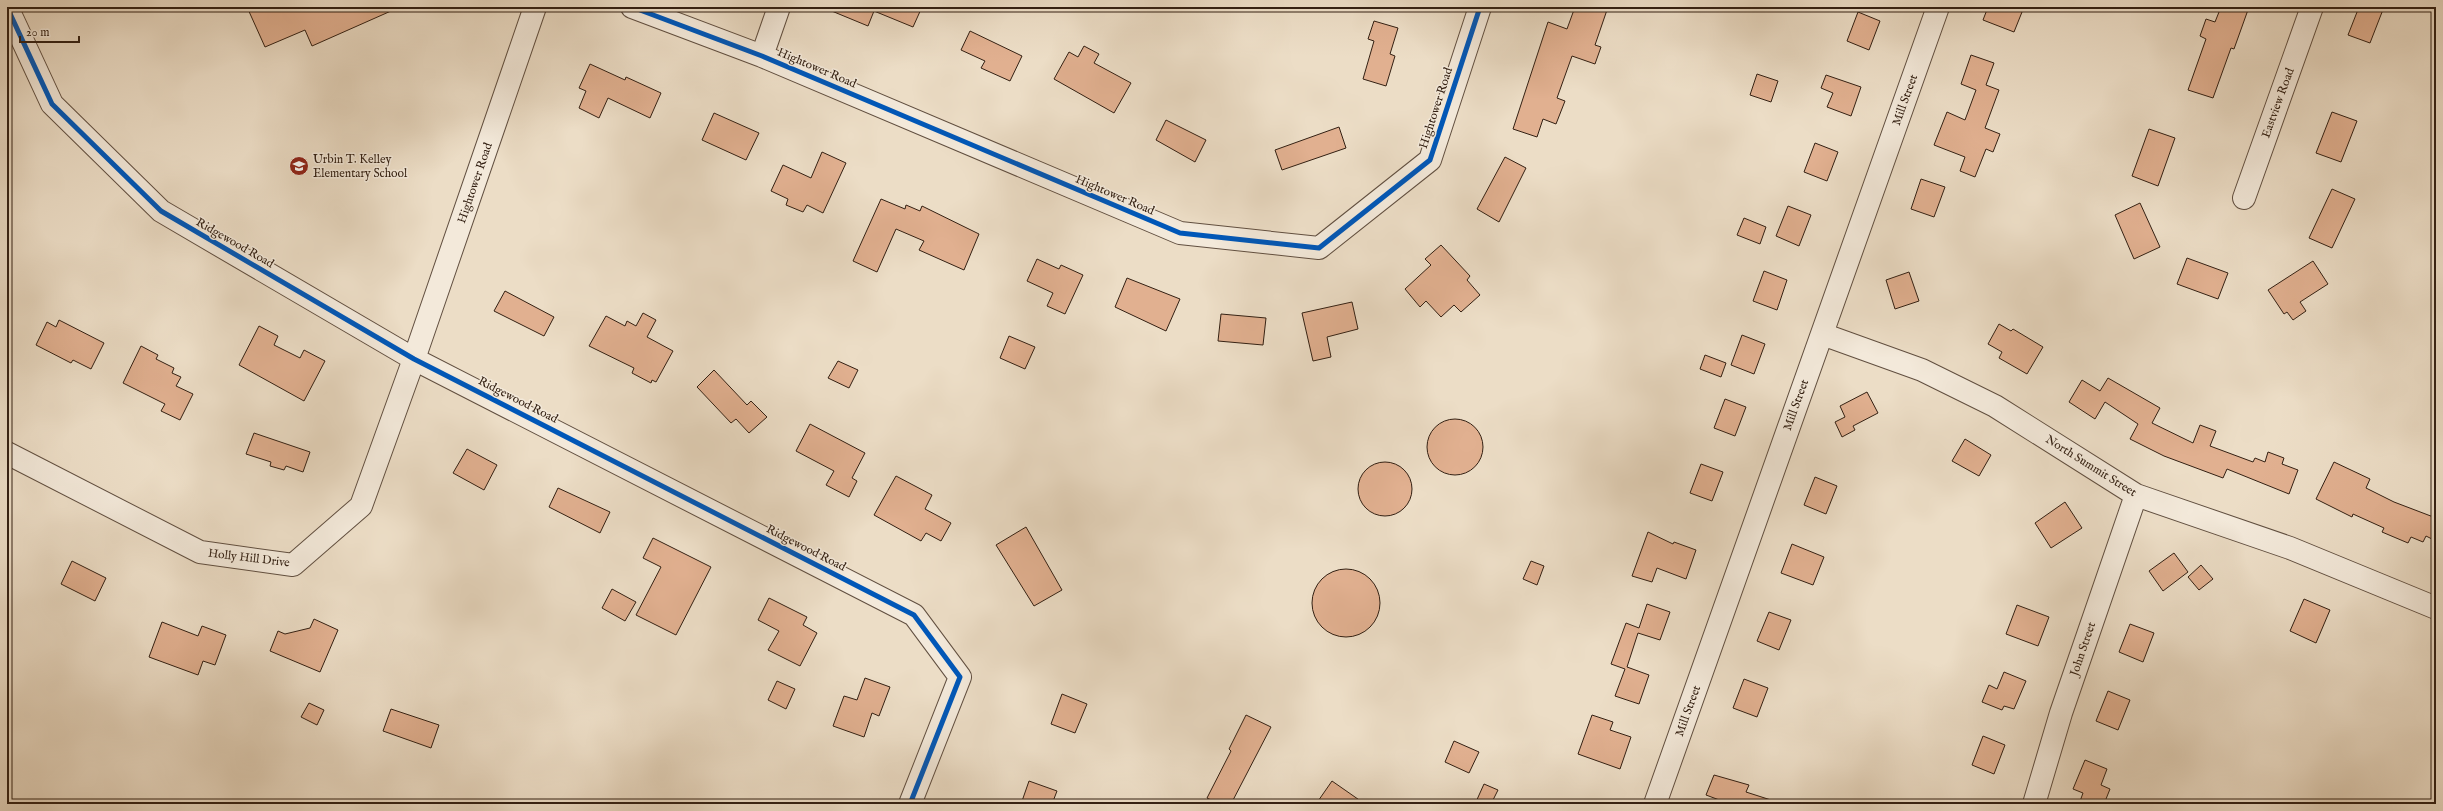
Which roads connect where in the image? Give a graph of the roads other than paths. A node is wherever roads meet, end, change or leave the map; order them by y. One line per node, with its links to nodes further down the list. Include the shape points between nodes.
1 (7, 7): 11 (street, Ridgewood Road, via 52,104 161,211)
2 (535, 7): 11 (street, Hightower Road)
3 (632, 7): 8 (street, Hightower Road)
4 (779, 7): 8 (street)
5 (1480, 7): 8 (street, Hightower Road, via 1430,160 1319,248 1180,233)
6 (1938, 7): 10 (street, Mill Street)
7 (2312, 7): 9 (street, Eastview Road)
8 (762, 56)
9 (2244, 198)
10 (1822, 334): 13 (street, North Summit Street, via 1922,370 1995,406); 16 (street, Mill Street)
11 (414, 359): 12 (street, Holly Hill Drive, via 361,506 293,565 200,552); 15 (street, Ridgewood Road, via 914,615 960,677)
12 (7, 453)
13 (2136, 495): 14 (street, North Summit Street, via 2290,548); 17 (street, John Street, via 2061,713)
14 (2436, 608)
15 (910, 804)
16 (1655, 804)
17 (2034, 804)

